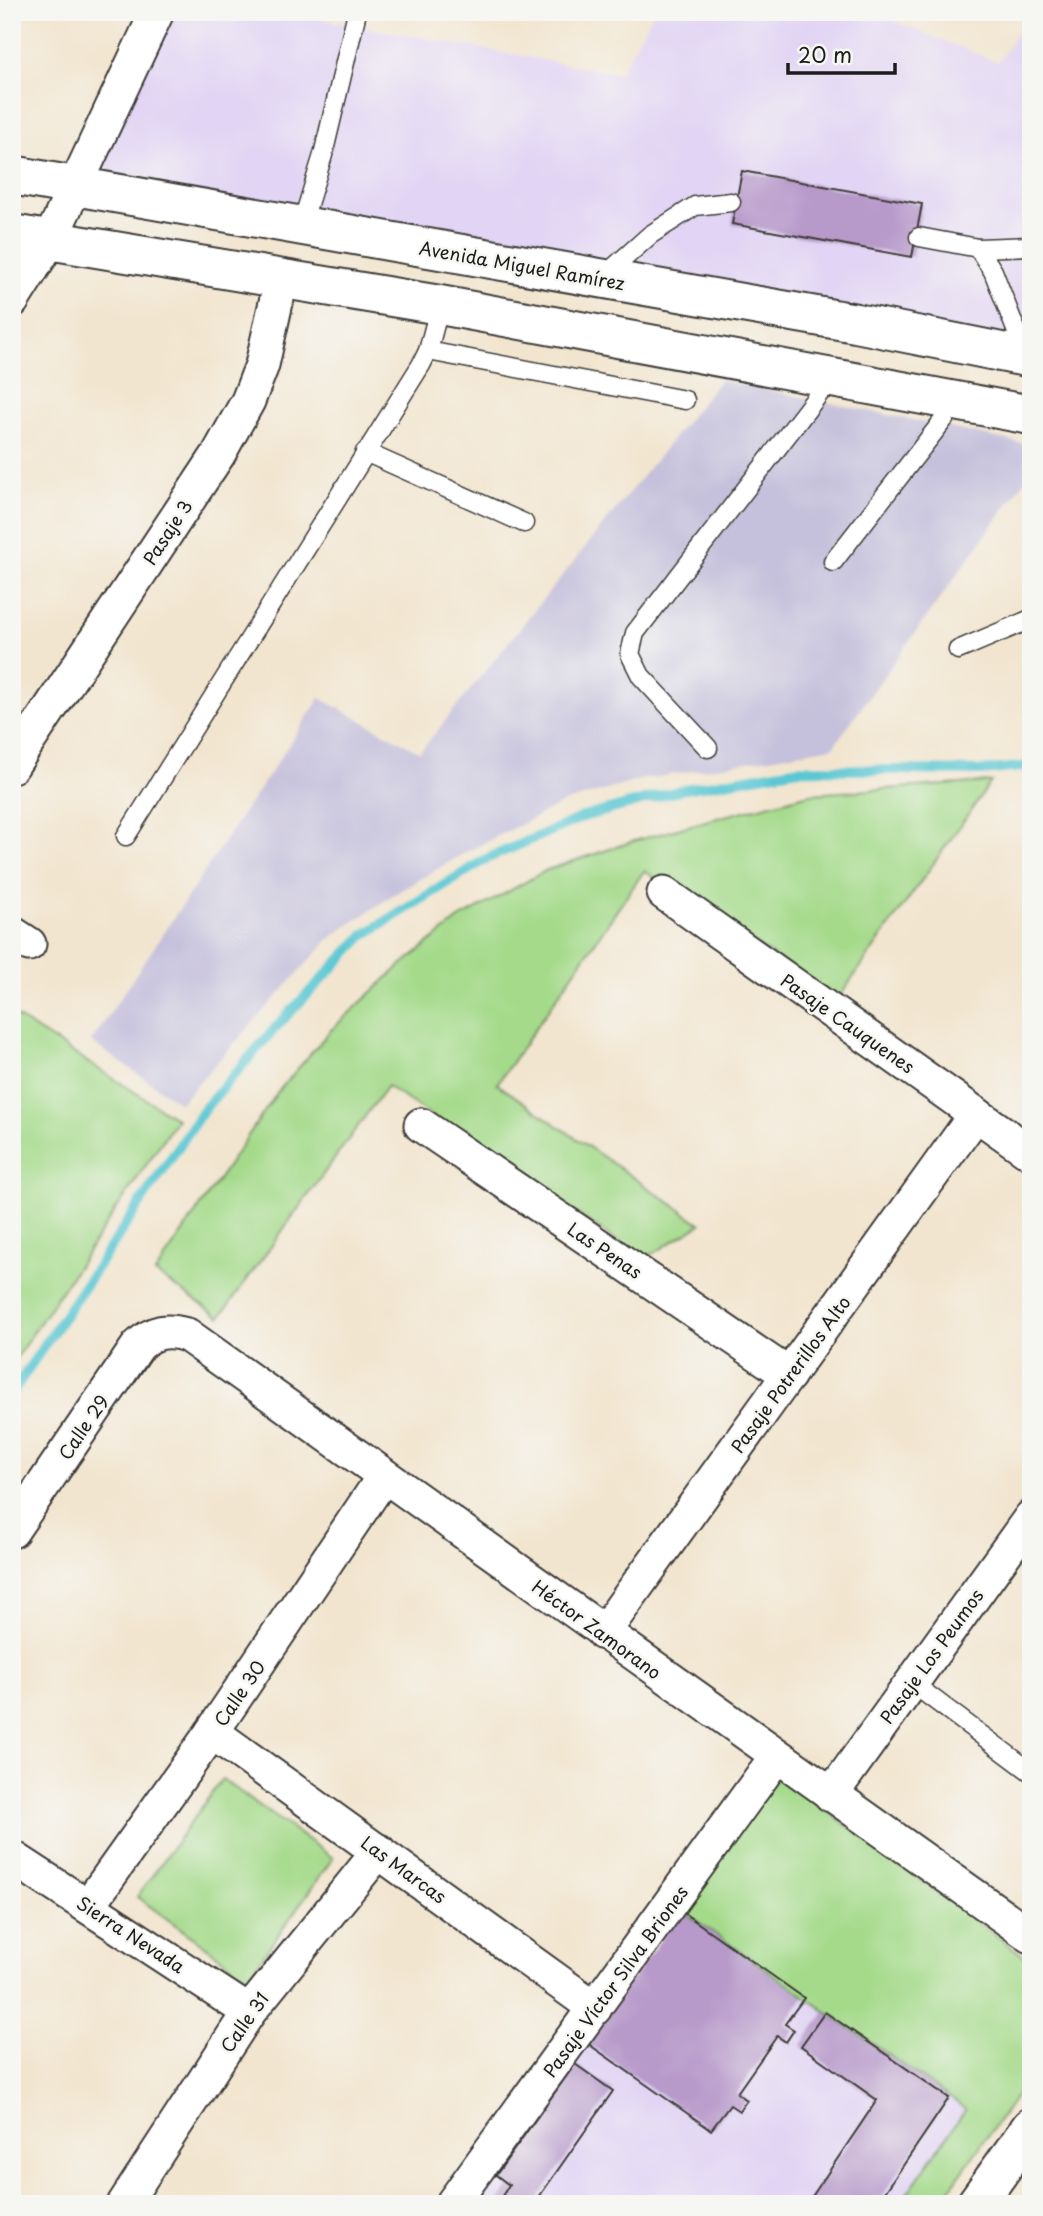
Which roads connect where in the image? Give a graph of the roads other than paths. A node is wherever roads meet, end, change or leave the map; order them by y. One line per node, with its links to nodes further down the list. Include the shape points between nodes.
1 (157, 12): 4 (street)
2 (357, 12): 6 (lane)
3 (12, 175): 4 (main road, Avenida Miguel Ramírez)
4 (77, 186): 6 (main road, Avenida Miguel Ramírez); 9 (street)
5 (731, 202): 12 (lane, via 695,206 650,235)
6 (301, 227): 12 (main road, Avenida Miguel Ramírez)
7 (12, 234): 9 (main road)
8 (919, 237): 11 (lane)
9 (49, 242): 13 (main road); 14 (street)
10 (1031, 246): 11 (lane)
11 (978, 248): 17 (lane, via 993,271)
12 (601, 278): 17 (main road, Avenida Miguel Ramírez)
13 (281, 280): 15 (main road); 28 (street, Pasaje 3, via 262,365 218,455)
14 (12, 300)
15 (440, 305): 16 (lane); 18 (main road)
16 (428, 351): 19 (lane); 22 (lane)
17 (1029, 358)
18 (832, 377): 20 (main road); 27 (lane, via 635,633 630,654 641,676)
19 (685, 400)
20 (952, 400): 21 (main road); 24 (lane, via 945,418)
21 (1031, 415)
22 (365, 452): 23 (lane); 29 (lane)
23 (524, 523)
24 (833, 562)
25 (1031, 619): 26 (lane)
26 (958, 650)
27 (708, 748)
28 (12, 766)
29 (126, 836)
30 (664, 893): 31 (street, Pasaje Cauquenes)
31 (976, 1114): 33 (street, Pasaje Cauquenes); 35 (street, Pasaje Potrerillos Alto)
32 (422, 1125): 35 (street, Las Penas)
33 (1031, 1153)
34 (160, 1331): 36 (street, Héctor Zamorano, via 187,1335); 38 (street, Calle 29, via 138,1346)
35 (789, 1375): 39 (street, Pasaje Potrerillos Alto)
36 (384, 1476): 39 (street, Héctor Zamorano); 41 (street, Calle 30)
37 (1031, 1517): 40 (street, Pasaje Los Peumos)
38 (12, 1531)
39 (603, 1633): 42 (street, Héctor Zamorano)
40 (912, 1683): 43 (lane); 44 (street, Pasaje Los Peumos)
41 (212, 1732): 45 (street, Las Marcas); 47 (street, Calle 30)
42 (776, 1757): 44 (street, Héctor Zamorano); 49 (street, Pasaje Víctor Silva Briones)
43 (1031, 1772)
44 (831, 1795): 48 (street, Héctor Zamorano)
45 (379, 1851): 49 (street, Las Marcas); 50 (street, Calle 31)
46 (12, 1857): 47 (street, Sierra Nevada)
47 (88, 1906): 50 (street, Sierra Nevada)
48 (1031, 1936)
49 (595, 2008): 53 (street, Pasaje Víctor Silva Briones)
50 (250, 2011): 52 (street, Calle 31)
51 (1031, 2127): 54 (main road)
52 (124, 2204)
53 (453, 2204)
54 (976, 2204)

